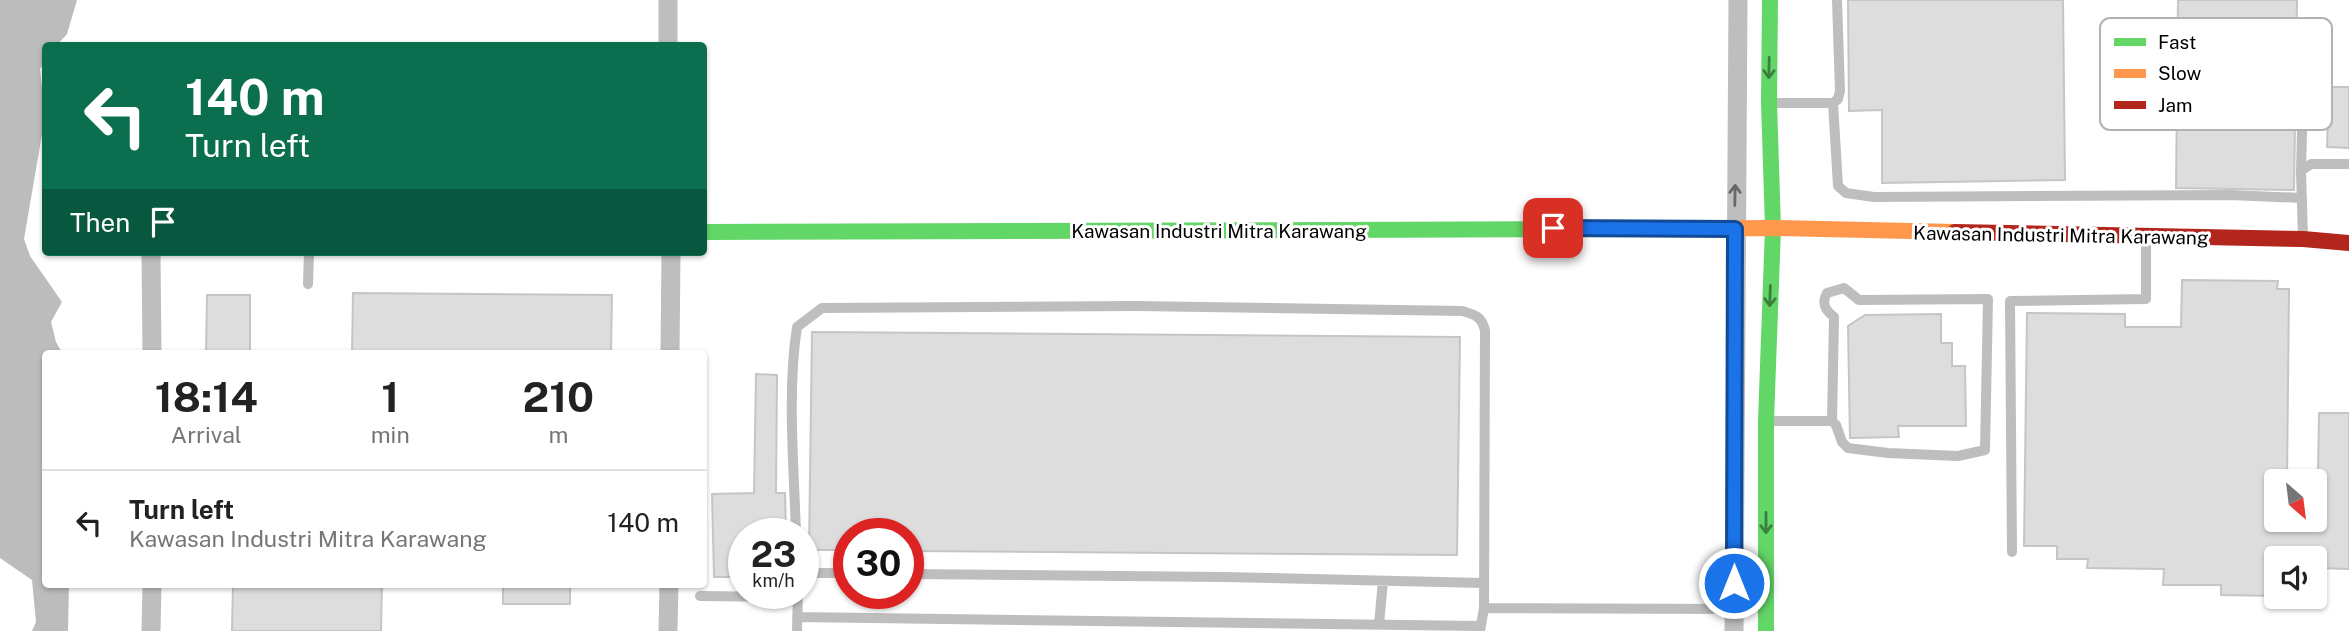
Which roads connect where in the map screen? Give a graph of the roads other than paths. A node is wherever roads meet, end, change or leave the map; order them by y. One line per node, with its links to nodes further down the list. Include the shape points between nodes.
1 (668, 0): 5 (street)
2 (1738, 0): 12 (street, one-way to 2)
3 (1770, 0): 6 (street, one-way to 6)
4 (1838, 0): 7 (lane, via 1840,91)
5 (668, 42)
6 (1769, 103): 7 (lane); 13 (street)
7 (1833, 103): 11 (lane, via 1838,186 1857,195)
8 (2303, 130): 10 (lane)
9 (2349, 164): 10 (lane, via 2311,164)
10 (2301, 171): 11 (lane)
11 (2302, 198): 16 (lane)
12 (1735, 229): 13 (street, Kawasan Industri Mitra Karawang); 14 (street, Kawasan Industri Mitra Karawang); 37 (street)
13 (1773, 229): 15 (street, Kawasan Industri Mitra Karawang); 24 (street, one-way to 24)
14 (707, 232)
15 (2146, 236): 16 (street, Kawasan Industri Mitra Karawang); 27 (lane, via 2147,299 2010,301)
16 (2303, 239): 17 (street, Kawasan Industri Mitra Karawang)
17 (2349, 243)
18 (151, 256): 22 (street)
19 (309, 256): 21 (lane)
20 (671, 256): 23 (street)
21 (308, 284)
22 (152, 350)
23 (670, 350)
24 (1766, 421): 25 (lane); 45 (street, one-way to 45)
25 (1832, 421): 25 (lane, via 1834,317 1824,306 1827,293 1844,288 1859,300 1988,299 1985,450 1958,456 1848,448)
26 (795, 518): 30 (lane, via 794,349 797,327 822,308 1462,311 1478,316 1485,331)
27 (2012, 552)
28 (924, 574): 29 (lane)
29 (1382, 581): 30 (lane); 39 (lane)
30 (1483, 583): 35 (lane)
31 (152, 588): 41 (street)
32 (668, 588): 42 (street)
33 (700, 596): 34 (lane)
34 (728, 596)
35 (1483, 608): 37 (lane); 40 (lane)
36 (797, 609): 38 (lane)
37 (1734, 609): 44 (street)
38 (797, 617): 39 (lane); 43 (lane)
39 (1379, 624): 40 (lane)
40 (1480, 628)
41 (151, 631)
42 (668, 631)
43 (797, 631)
44 (1734, 631)
45 (1766, 631)

